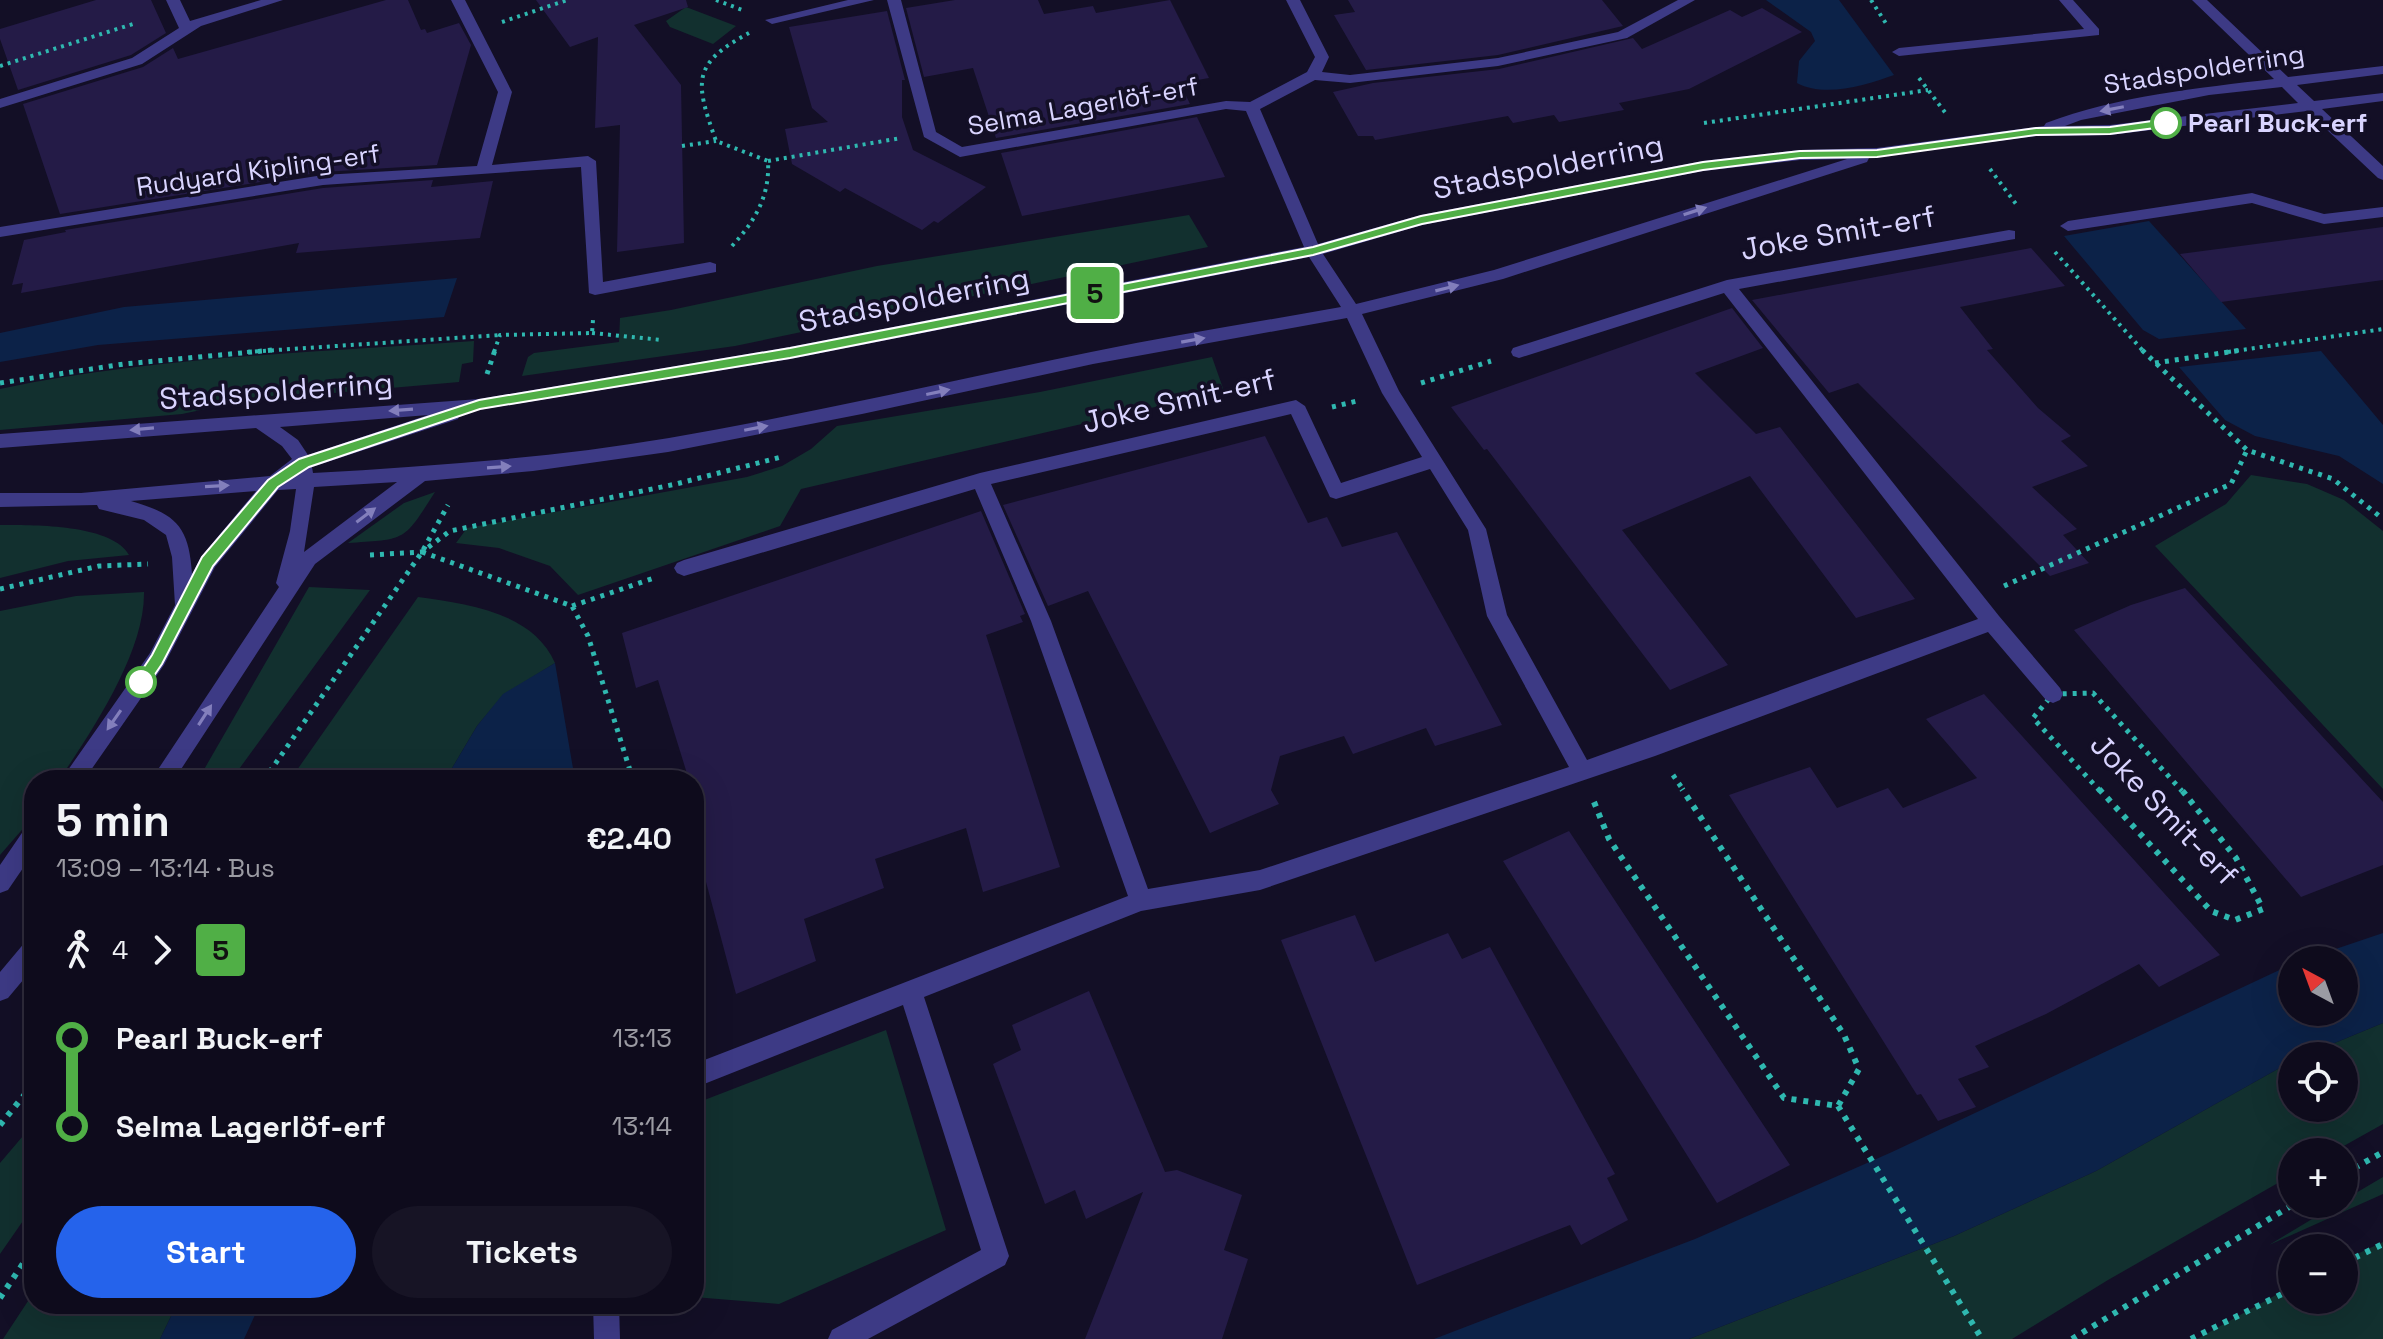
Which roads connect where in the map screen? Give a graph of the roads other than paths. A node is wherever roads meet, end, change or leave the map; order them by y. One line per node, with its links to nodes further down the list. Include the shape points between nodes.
1 (276, 0): 11 (street)
2 (458, 0): 22 (street, via 505,92)
3 (867, 0): 10 (street)
4 (894, 0): 19 (street, Selma Lagerlöf-erf, via 929,134 960,152 1226,105)
5 (1293, 0): 14 (street, via 1322,57)
6 (1688, 0): 14 (street, via 1622,35 1498,62 1350,79)
7 (2066, 0): 12 (street, via 2094,32)
8 (2199, 0): 15 (street)
9 (175, 5): 11 (street)
10 (772, 20)
11 (186, 28): 17 (street, via 137,61)
12 (1899, 52)
13 (2383, 70): 15 (street, Stadspolderring)
14 (1313, 75): 19 (street, Selma Lagerlöf-erf)
15 (2283, 82): 18 (street); 20 (street, Stadspolderring, one-way to 20, via 2078,116)
16 (2383, 97): 18 (street, Stadspolderring)
17 (0, 104)
18 (2309, 105): 20 (street, Stadspolderring, via 2110,130); 23 (street)
19 (1252, 107): 28 (street)
20 (2036, 131): 21 (street, Stadspolderring)
21 (1877, 153): 28 (street, Stadspolderring, via 1703,166 1421,220); 31 (street, Stadspolderring, one-way to 21, via 1497,275)
22 (483, 171): 26 (street, Rudyard Kipling-erf, via 323,180); 29 (street, via 588,161 595,289)
23 (2383, 175)
24 (2383, 212): 25 (street, via 2324,219 2252,198)
25 (2068, 226)
26 (0, 232)
27 (2009, 235): 30 (street, Joke Smit-erf)
28 (1313, 251): 31 (street); 33 (street, Stadspolderring, via 790,353)
29 (710, 268)
30 (1727, 286): 32 (street, Joke Smit-erf); 46 (street, Joke Smit-erf)
31 (1352, 311): 36 (street, via 1391,393); 38 (street, Stadspolderring, one-way to 31, via 668,445)
32 (1519, 352)
33 (479, 405): 34 (street, Stadspolderring, one-way to 34); 37 (street)
34 (256, 420): 35 (street, Stadspolderring, one-way to 35); 37 (street, via 292,445)
35 (0, 441)
36 (1433, 461): 39 (street, Joke Smit-erf, via 1336,492 1296,406); 50 (street, via 1477,529 1497,616)
37 (306, 472): 38 (street, Stadspolderring); 40 (street, Stadspolderring); 44 (street)
38 (421, 474): 44 (street, one-way to 38, via 308,559)
39 (980, 480): 43 (street, Joke Smit-erf); 53 (street, via 1041,621)
40 (273, 483): 42 (street, Stadspolderring, one-way to 40); 45 (street, via 208,562)
41 (0, 500): 42 (street, Stadspolderring)
42 (81, 500): 45 (street, Stadspolderring, via 154,514 168,522 182,547)
43 (684, 568)
44 (282, 598): 49 (street, one-way to 44)
45 (183, 605): 48 (street, one-way to 48, via 157,659)
46 (1992, 622): 47 (street, Joke Smit-erf); 50 (street)
47 (2053, 694)
48 (79, 770)
49 (169, 770)
50 (1582, 771): 53 (street, via 1260,880)
51 (24, 848): 52 (street)
52 (0, 883)
53 (1141, 901): 56 (street)
54 (24, 961): 55 (street)
55 (0, 990)
56 (910, 991): 57 (street); 60 (street, via 996,1256)
57 (704, 1072)
58 (606, 1314): 59 (street)
59 (607, 1339)
60 (841, 1339)

